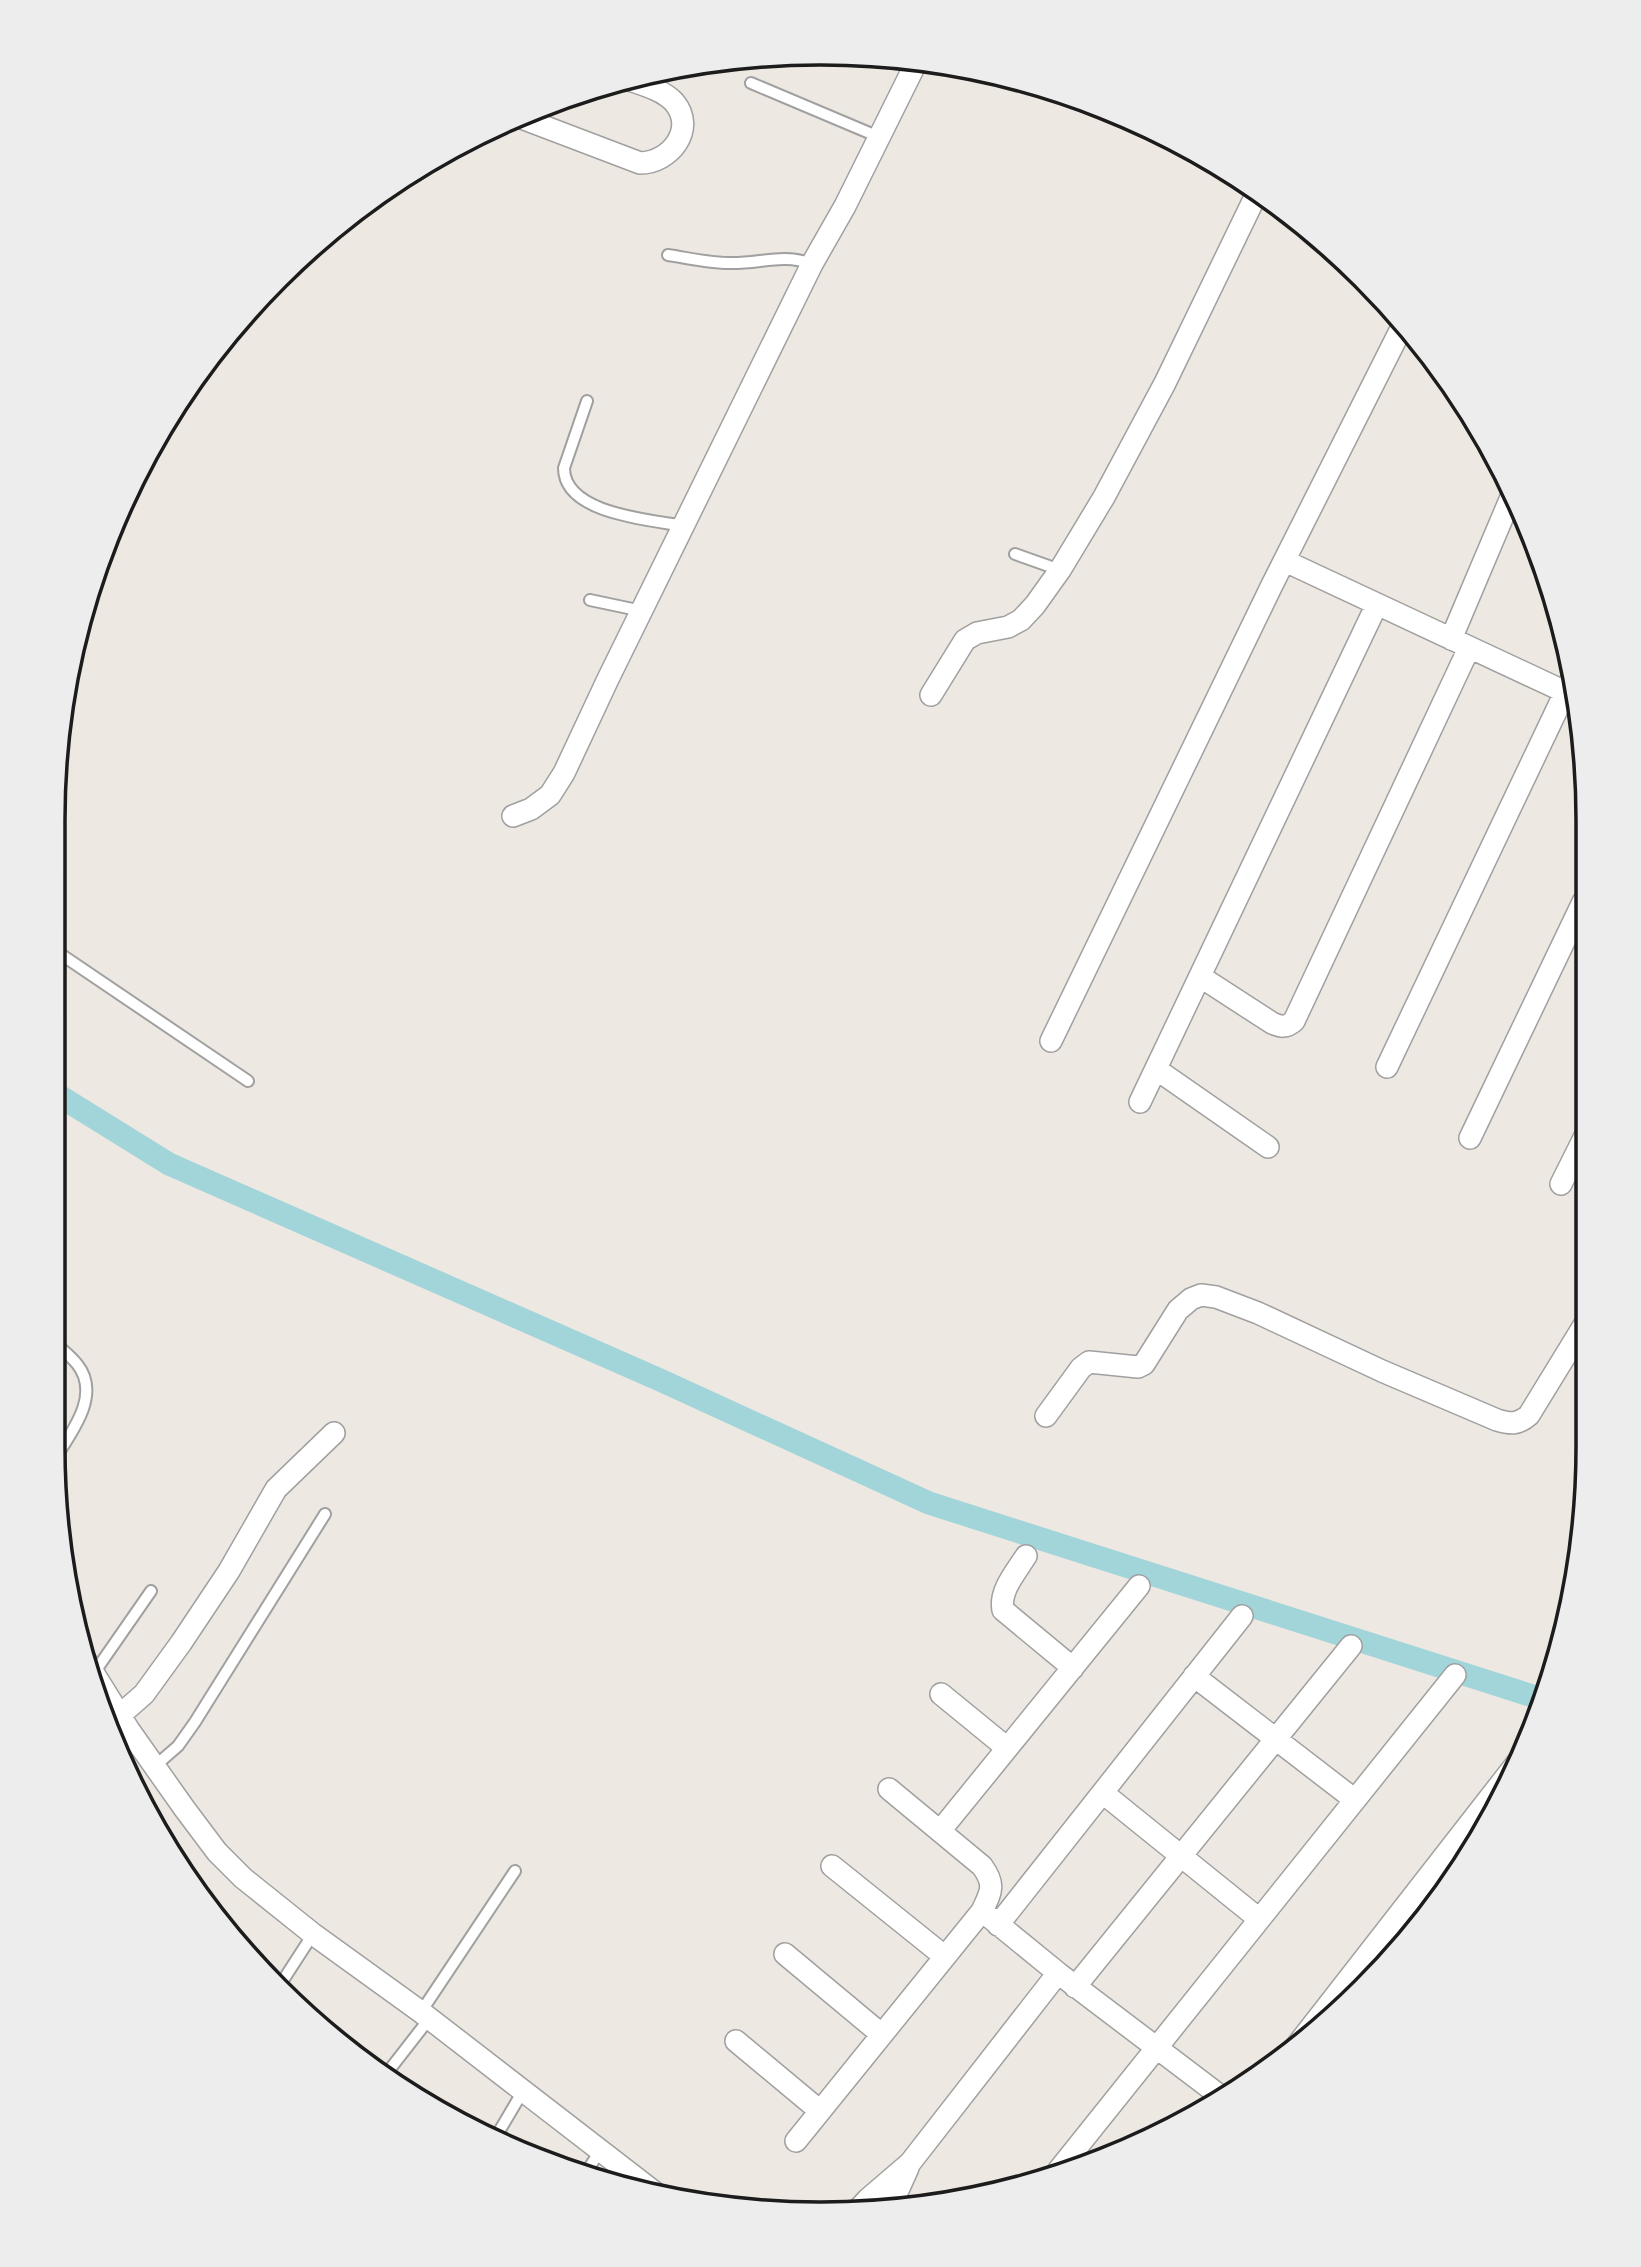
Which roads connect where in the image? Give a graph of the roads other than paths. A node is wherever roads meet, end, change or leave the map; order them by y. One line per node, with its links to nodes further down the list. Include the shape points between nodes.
1 (912, 70): 5 (street)
2 (751, 83): 5 (lane)
3 (645, 86): 4 (street, via 673,102 682,127 675,148 652,163 640,163)
4 (532, 122)
5 (879, 137): 8 (street)
6 (1253, 201): 15 (street, via 1165,383)
7 (668, 255): 8 (lane, via 727,263 781,258)
8 (812, 264): 12 (street)
9 (1399, 335): 14 (street)
10 (587, 401): 12 (lane, via 564,468 569,488 614,514)
11 (1508, 507): 19 (street)
12 (684, 526): 18 (street)
13 (1015, 554): 15 (lane)
14 (1285, 561): 17 (street); 27 (street)
15 (1060, 570): 21 (street, via 1021,620 965,640)
16 (590, 600): 18 (lane)
17 (1377, 604): 19 (street); 26 (street)
18 (642, 611): 23 (street, via 564,773 550,795)
19 (1460, 644): 20 (street); 26 (street, via 1294,1021 1281,1027 1272,1023)
20 (1564, 687)
21 (931, 695)
22 (1566, 700): 28 (street)
23 (513, 816)
24 (1576, 917): 32 (street)
25 (65, 958): 30 (lane)
26 (1201, 977): 29 (street)
27 (1051, 1041)
28 (1387, 1067)
29 (1156, 1069): 31 (street); 33 (street)
30 (248, 1081)
31 (1140, 1102)
32 (1470, 1138)
33 (1268, 1147)
34 (1576, 1158): 35 (street)
35 (1561, 1184)
36 (1576, 1338): 38 (street, via 1529,1415 1520,1423 1508,1423 1258,1313 1201,1295 1178,1310 1144,1364 1089,1363)
37 (65, 1352): 40 (lane, via 86,1382 86,1398)
38 (1046, 1416)
39 (334, 1433): 53 (street, via 276,1489 229,1571)
40 (65, 1442)
41 (325, 1514): 57 (lane, via 195,1722 178,1746)
42 (1026, 1556): 48 (street, via 1006,1589 1003,1610)
43 (1139, 1586): 48 (street)
44 (151, 1591): 47 (lane)
45 (1242, 1616): 50 (street)
46 (1351, 1646): 55 (street)
47 (98, 1667)
48 (1073, 1668): 56 (street)
49 (1454, 1675): 60 (street)
50 (1194, 1676): 55 (street); 59 (street)
51 (106, 1692): 53 (street)
52 (941, 1695): 56 (street)
53 (125, 1722): 54 (street); 57 (street)
54 (121, 1734)
55 (1274, 1739): 60 (street); 63 (street)
56 (1007, 1748): 62 (street)
57 (155, 1766): 68 (street, via 217,1852)
58 (889, 1789): 62 (street)
59 (1103, 1793): 63 (street); 66 (street)
60 (1355, 1800): 67 (street)
61 (1487, 1801): 74 (street)
62 (940, 1831): 66 (street, via 990,1877)
63 (1181, 1856): 67 (street); 73 (street)
64 (832, 1866): 70 (street)
65 (515, 1871): 75 (lane)
66 (990, 1918): 70 (street); 71 (street)
67 (1259, 1919): 78 (street)
68 (313, 1934): 72 (lane); 75 (street)
69 (785, 1954): 76 (street)
70 (944, 1956): 76 (street)
71 (1058, 1973): 73 (street); 87 (street)
72 (284, 1979)
73 (1076, 1987): 78 (street)
74 (1325, 2009)
75 (425, 2016): 79 (lane); 80 (street)
76 (881, 2034): 82 (street)
77 (736, 2041): 82 (street)
78 (1156, 2048): 81 (street); 86 (street)
79 (391, 2068)
80 (523, 2091): 83 (lane); 85 (street)
81 (1214, 2091)
82 (820, 2111): 84 (street)
83 (500, 2130)
84 (796, 2141)
85 (600, 2151): 88 (lane); 89 (street)
86 (1066, 2161)
87 (910, 2163): 90 (street); 91 (street)
88 (590, 2166)
89 (636, 2179)
90 (894, 2199)
91 (866, 2201)

